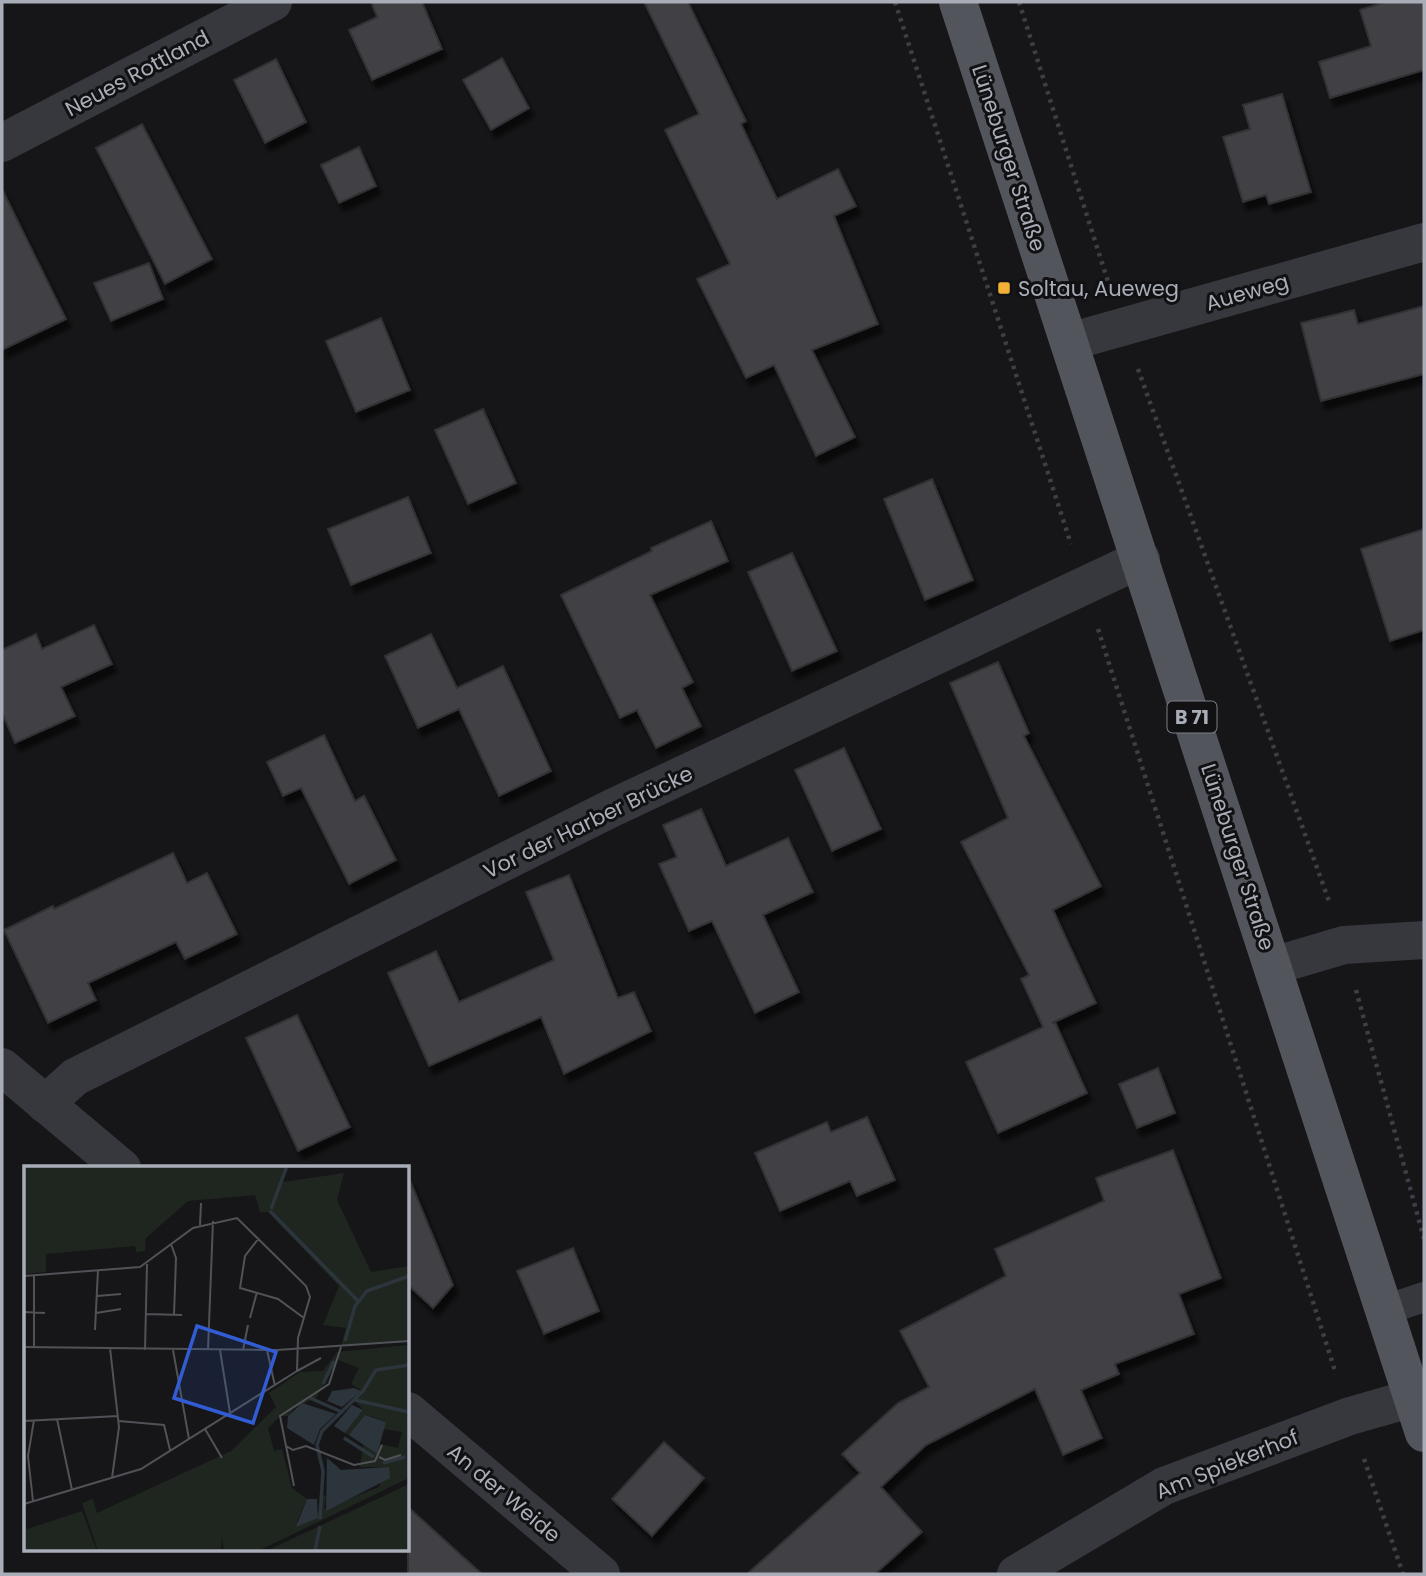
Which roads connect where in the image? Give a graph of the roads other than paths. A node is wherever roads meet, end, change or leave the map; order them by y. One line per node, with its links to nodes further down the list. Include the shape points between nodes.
1 (273, 2): 3 (street, Neues Rottland)
2 (958, 2): 5 (main road, Lüneburger Straße / B 71)
3 (2, 144)
4 (1424, 242): 5 (street, Aueweg)
5 (1069, 342): 6 (main road, Lüneburger Straße / B 71)
6 (1141, 559): 8 (main road, Lüneburger Straße / B 71); 10 (street, Vor der Harber Brücke, via 610,809 75,1077)
7 (1424, 940): 8 (street, via 1344,945)
8 (1273, 966): 13 (main road, Lüneburger Straße / B 71)
9 (2, 1067): 10 (street)
10 (45, 1104): 11 (street)
11 (120, 1166)
12 (1424, 1297): 13 (lane)
13 (1385, 1310): 15 (main road, Lüneburger Straße / B 71)
14 (410, 1413): 16 (street, An der Weide)
15 (1418, 1415): 17 (street, Am Spiekerhof, via 1350,1416 1164,1486)
16 (601, 1574)
17 (1016, 1574)

